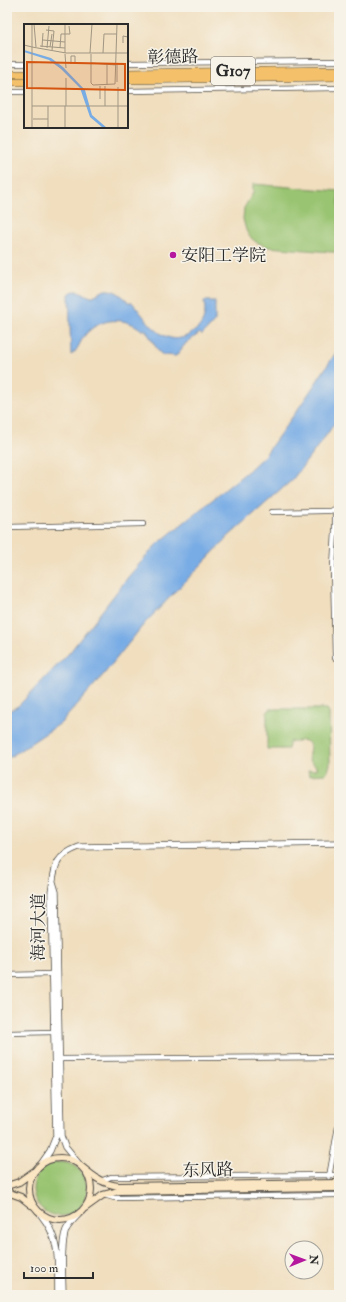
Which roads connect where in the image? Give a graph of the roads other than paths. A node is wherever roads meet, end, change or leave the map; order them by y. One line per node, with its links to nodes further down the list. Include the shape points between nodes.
1 (339, 61): 2 (street)
2 (128, 63)
3 (7, 64): 4 (street)
4 (24, 64)
5 (339, 70): 6 (highway, 彰德路 / G107)
6 (128, 73)
7 (7, 74): 8 (highway)
8 (24, 74)
9 (339, 78): 10 (highway, 彰德路 / G107)
10 (128, 80)
11 (7, 82): 12 (highway)
12 (24, 82)
13 (339, 88): 14 (street)
14 (128, 91)
15 (7, 92): 16 (street)
16 (24, 92)
17 (337, 507): 18 (street, via 324,511); 21 (street)
18 (272, 512)
19 (143, 524): 20 (street)
20 (7, 527)
21 (333, 577): 22 (street); 23 (street)
22 (339, 577)
23 (333, 598): 24 (street); 25 (street)
24 (339, 598)
25 (336, 619): 26 (street)
26 (337, 641): 27 (street)
27 (335, 658)
28 (339, 843): 29 (street, via 78,847 60,858 53,870)
29 (53, 880): 30 (street, 海河大道); 35 (street, 海河大道, via 56,892)
30 (52, 974): 31 (street); 32 (street, 海河大道)
31 (7, 975)
32 (54, 1032): 33 (street); 37 (street, 海河大道, via 56,1136)
33 (7, 1033)
34 (339, 1057): 35 (street)
35 (60, 1059): 38 (street, 海河大道, via 61,1136 65,1147)
36 (339, 1121): 41 (street)
37 (41, 1164): 38 (main road, via 50,1159 60,1158 70,1159); 39 (main road)
38 (80, 1166): 42 (main road, 东风路); 51 (main road, via 88,1175 91,1185)
39 (34, 1171): 45 (main road, via 19,1182); 50 (main road, via 28,1190)
40 (339, 1175): 41 (street)
41 (329, 1176): 42 (street, via 111,1178); 43 (street)
42 (100, 1181): 43 (main road, 东风路, via 119,1186)
43 (328, 1183): 44 (main road, 东风路)
44 (339, 1183)
45 (7, 1186)
46 (339, 1188): 48 (main road, 东风路, via 119,1191)
47 (7, 1192): 50 (main road, via 21,1197)
48 (103, 1195): 49 (street, via 114,1198); 51 (main road, 东风路)
49 (339, 1195)
50 (34, 1208): 52 (main road)
51 (85, 1208): 53 (main road)
52 (41, 1215): 53 (main road, via 60,1221); 54 (street, via 49,1225 57,1248)
53 (78, 1215): 55 (street, via 64,1236)
54 (58, 1295)
55 (63, 1295)

